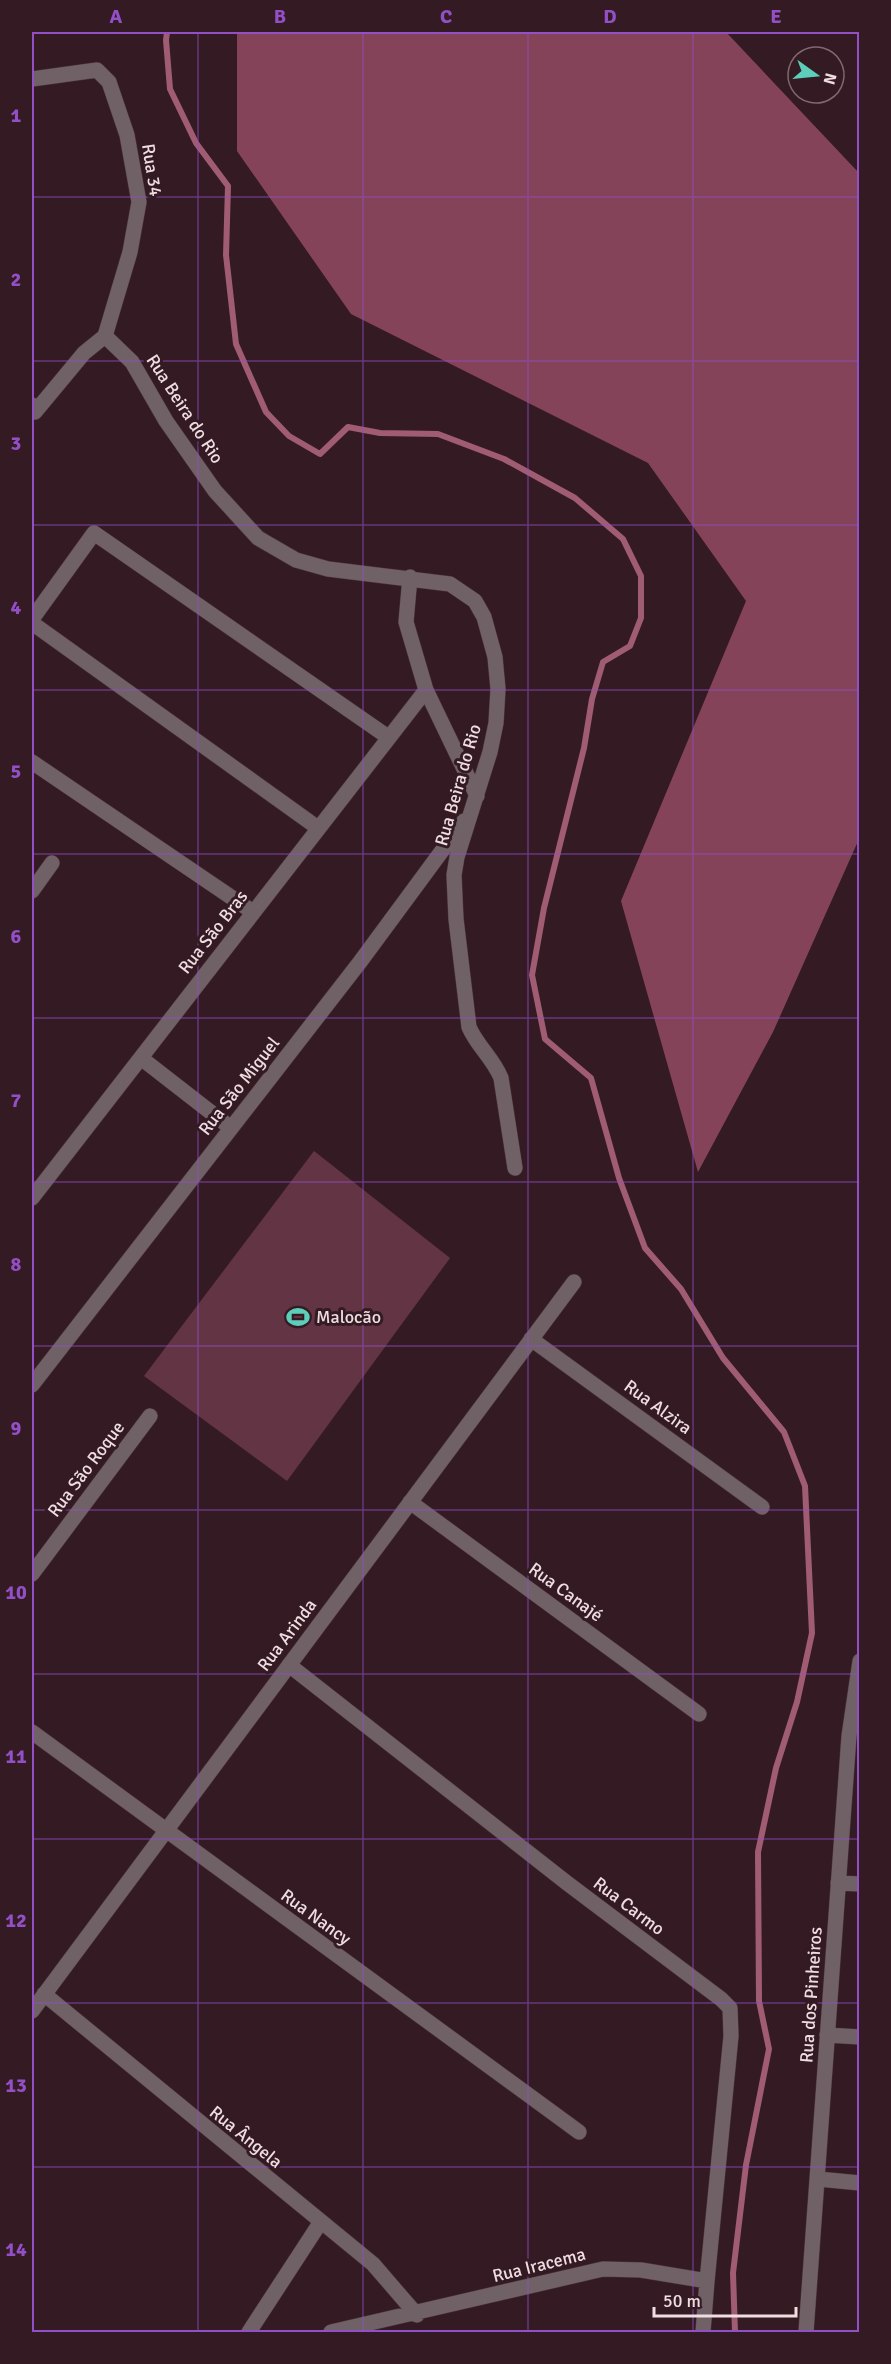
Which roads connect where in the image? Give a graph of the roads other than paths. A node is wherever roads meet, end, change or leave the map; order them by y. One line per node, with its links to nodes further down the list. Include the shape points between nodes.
1 (32, 79): 2 (street, Rua 34, via 98,70 109,82 127,135 139,202)
2 (105, 336): 3 (street, via 84,353); 4 (street, Rua Beira do Rio, via 137,369 166,421 216,491 258,538 296,560 328,569)
3 (33, 412)
4 (410, 578): 6 (street, via 406,622); 9 (street, Rua Beira do Rio, via 458,589 474,601 484,617 495,657 498,689 495,732)
5 (32, 621): 7 (street, via 94,533); 10 (street)
6 (426, 690): 7 (street, Rua São Bras); 9 (street)
7 (388, 737): 10 (street, Rua São Bras)
8 (32, 762): 13 (street)
9 (475, 802): 15 (street, Rua São Miguel, via 360,962); 16 (street, Rua Beira do Rio, via 454,875 463,987 473,1037 496,1064 501,1078)
10 (318, 828): 13 (street, Rua São Bras)
11 (52, 863): 12 (street)
12 (32, 891)
13 (253, 912): 14 (street, Rua São Bras)
14 (141, 1058): 15 (street); 17 (street, Rua São Bras)
15 (231, 1128): 20 (street, Rua São Miguel)
16 (515, 1168)
17 (32, 1198)
18 (574, 1282): 19 (street, Rua Arinda)
19 (531, 1340): 22 (street, Rua Arinda); 23 (street, Rua Alzira)
20 (32, 1385)
21 (150, 1416): 24 (street, Rua São Roque)
22 (410, 1502): 26 (street, Rua Arinda); 27 (street, Rua Canajé)
23 (762, 1507)
24 (32, 1574)
25 (860, 1661): 29 (street, Rua dos Pinheiros)
26 (289, 1665): 30 (street, Rua Arinda); 41 (street, Rua Carmo, via 730,2008 732,2029)
27 (699, 1714)
28 (32, 1732): 30 (street, Rua Nancy)
29 (854, 1736): 31 (street, Rua dos Pinheiros)
30 (165, 1832): 33 (street, Rua Arinda); 37 (street, Rua Nancy)
31 (838, 1883): 32 (street); 35 (street, Rua dos Pinheiros)
32 (860, 1884)
33 (44, 1994): 34 (street, Rua Arinda); 40 (street, Rua Ângela)
34 (32, 2011)
35 (827, 2035): 36 (street); 38 (street, Rua dos Pinheiros)
36 (860, 2037)
37 (579, 2132)
38 (818, 2179): 39 (street); 46 (street, Rua dos Pinheiros)
39 (860, 2183)
40 (320, 2223): 42 (street, Rua Ângela, via 373,2264); 43 (street)
41 (707, 2281): 42 (street, Rua Iracema, via 641,2270 603,2269); 45 (street)
42 (417, 2314): 44 (street, Rua Iracema)
43 (249, 2332)
44 (331, 2332)
45 (703, 2332)
46 (806, 2332)

